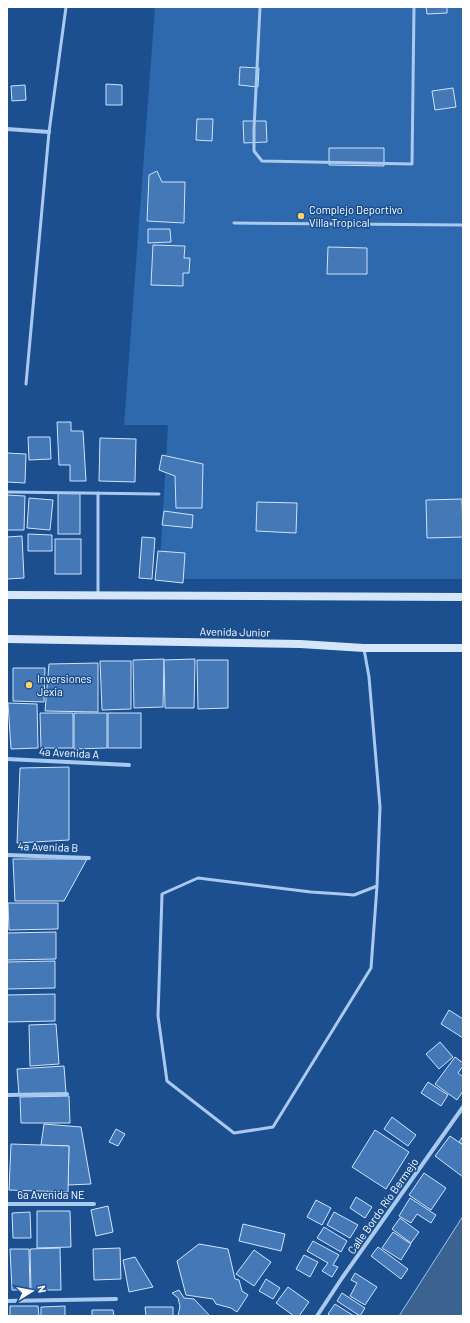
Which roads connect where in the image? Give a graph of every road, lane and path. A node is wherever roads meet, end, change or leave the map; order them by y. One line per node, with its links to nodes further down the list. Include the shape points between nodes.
1 (66, 7): 5 (lane)
2 (260, 7): 3 (lane, via 254,151 262,161 412,164)
3 (414, 7)
4 (7, 129): 5 (street)
5 (49, 132): 8 (lane)
6 (234, 223): 7 (lane)
7 (463, 224)
8 (26, 384)
9 (7, 492): 10 (lane)
10 (98, 493): 11 (lane); 13 (lane)
11 (159, 494)
12 (7, 595): 13 (main road)
13 (98, 596): 14 (main road)
14 (463, 598)
15 (7, 640): 16 (main road, Avenida Junior, via 292,644)
16 (364, 648): 17 (main road, Avenida Junior); 22 (lane, via 369,677 380,807)
17 (463, 648)
18 (7, 759): 19 (street, 4a Avenida A)
19 (129, 765)
20 (7, 855): 21 (street, 4a Avenida B)
21 (89, 858)
22 (377, 886): 22 (lane, via 354,894 341,894 198,878 162,894 158,1016 167,1081 234,1133 273,1127 371,968)
23 (67, 1094): 24 (street)
24 (7, 1095)
25 (463, 1107): 30 (street, Calle Bordo Río Bermejo)
26 (7, 1204): 27 (street, 6a Avenida NE)
27 (94, 1204)
28 (116, 1299): 29 (street)
29 (7, 1301)
30 (317, 1316)

